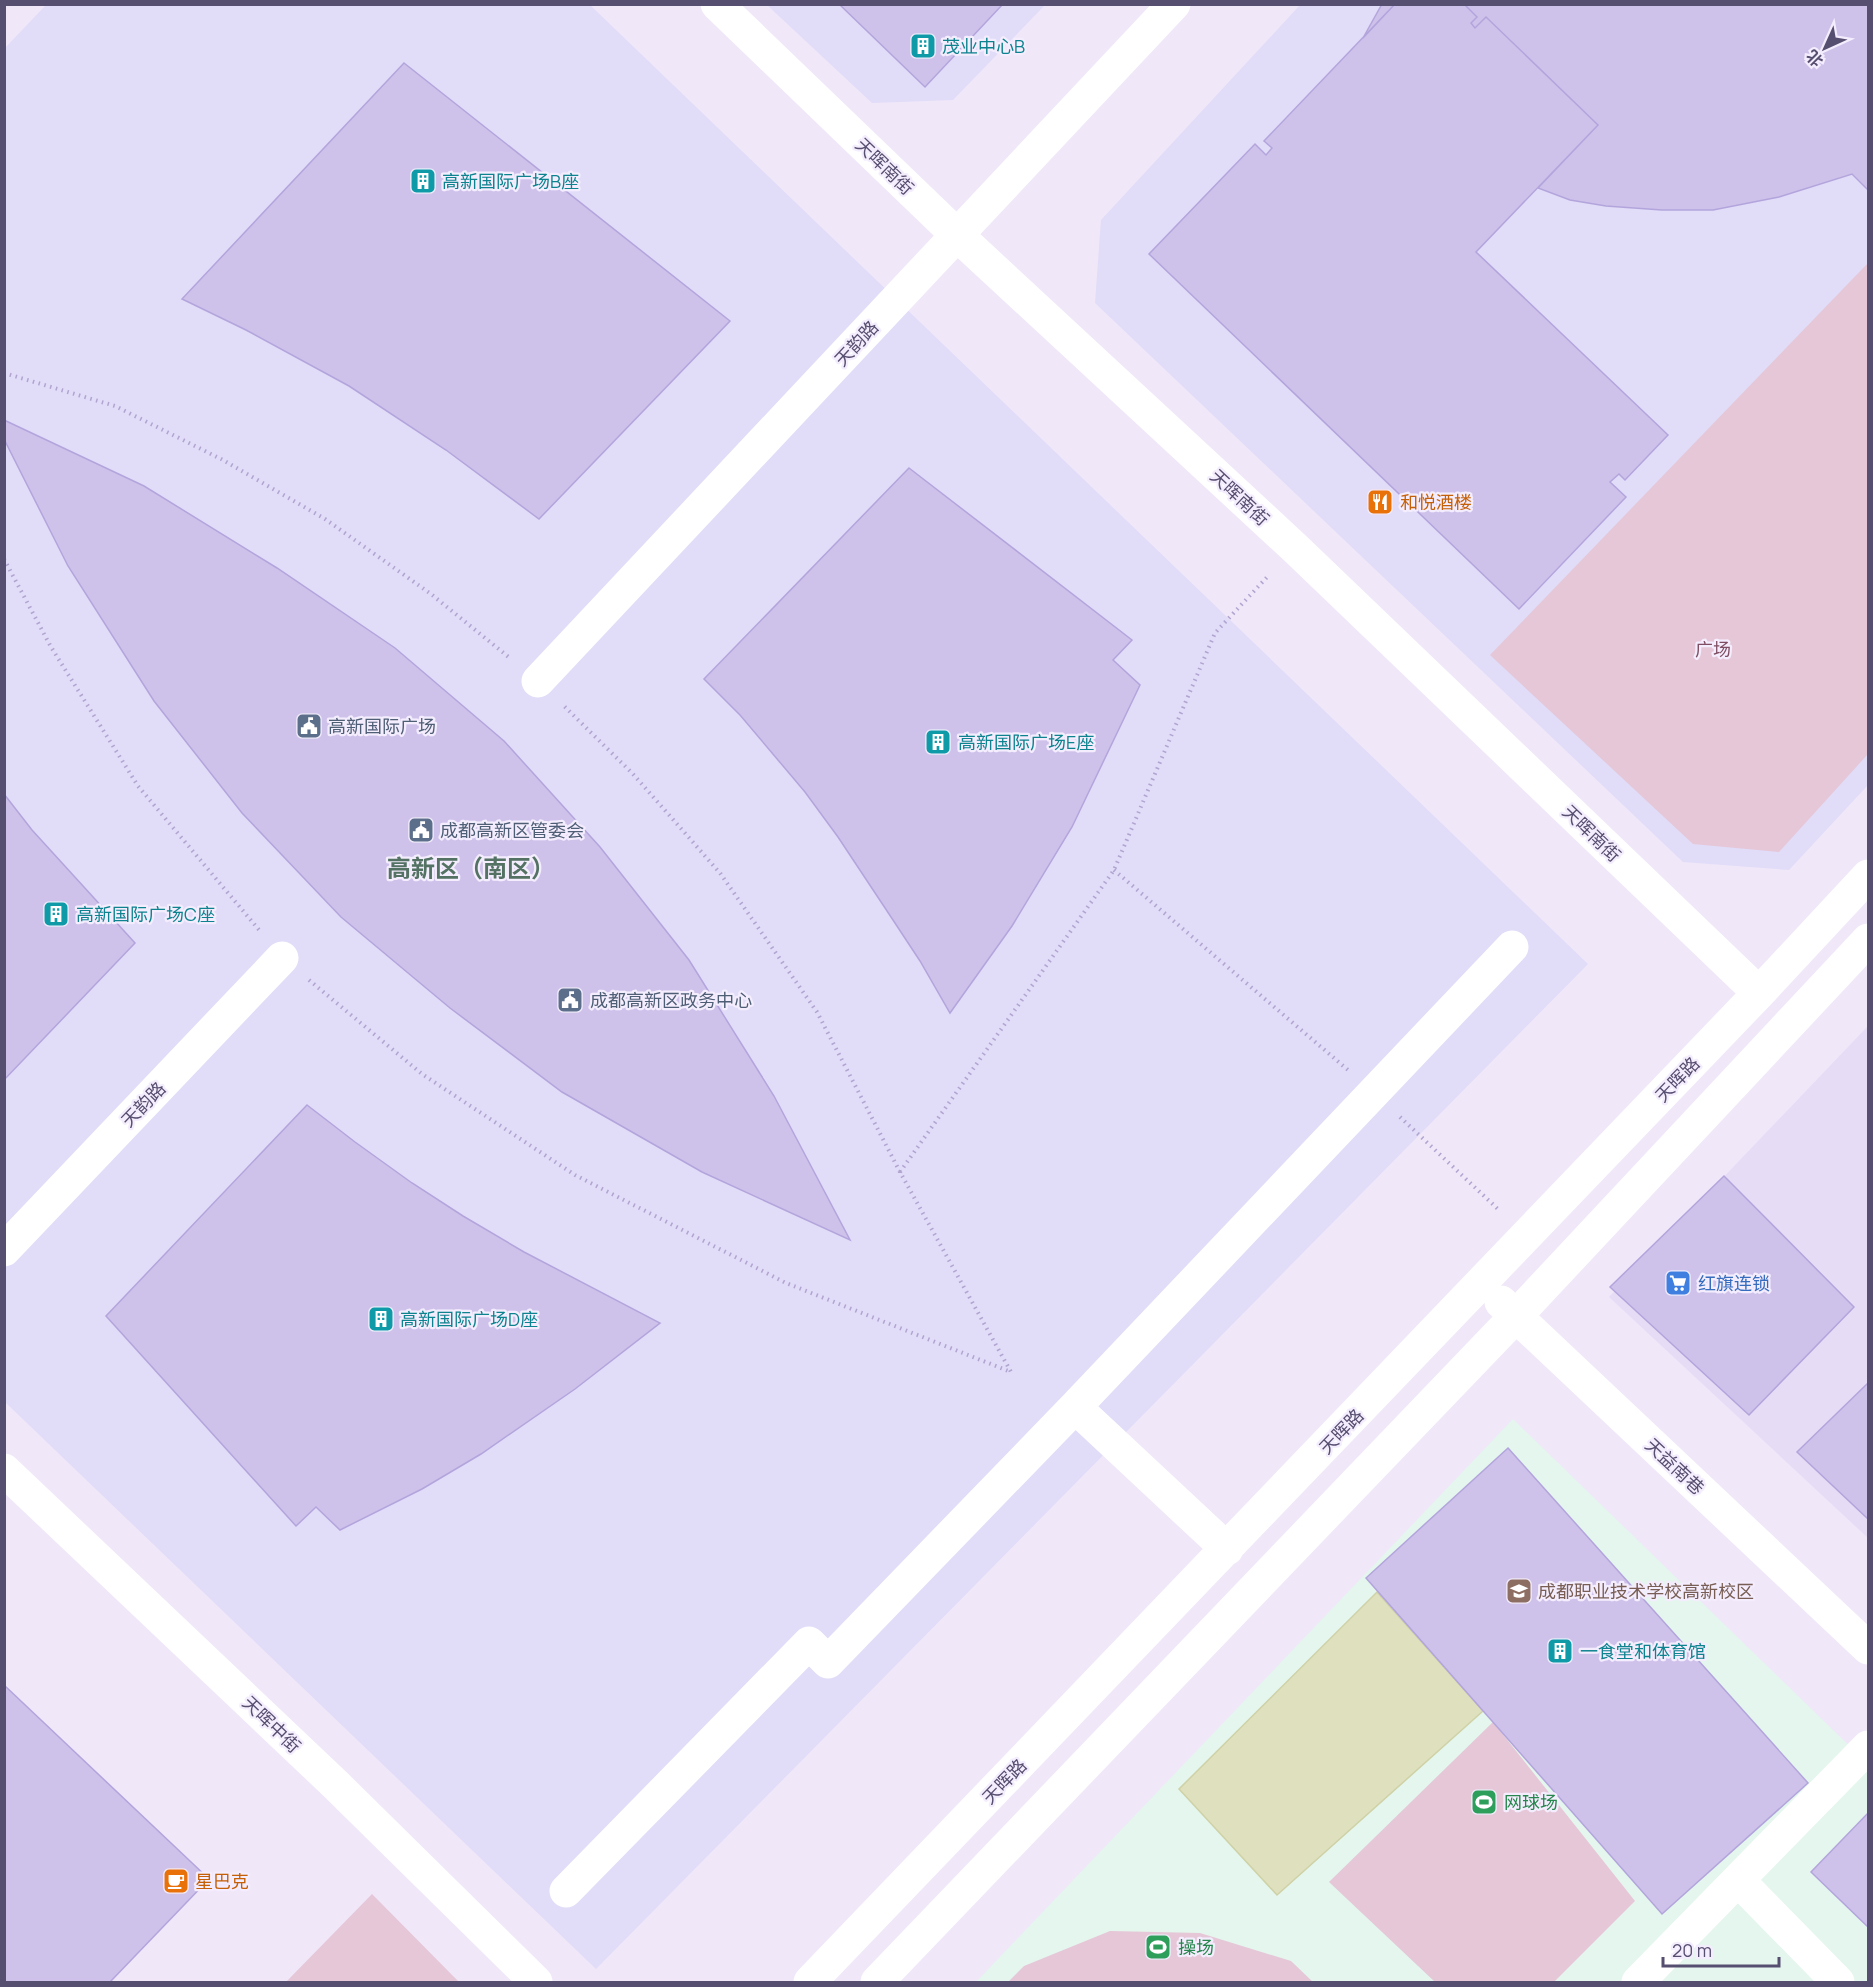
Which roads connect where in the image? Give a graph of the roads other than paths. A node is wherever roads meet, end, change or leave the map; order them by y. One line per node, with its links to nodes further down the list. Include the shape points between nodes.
1 (717, 4): 3 (street, 天晖南街)
2 (1174, 4): 3 (street, 天韵路)
3 (957, 235): 4 (street, 天韵路); 9 (street, 天晖南街, via 1295,548)
4 (538, 681)
5 (1869, 876): 9 (street, 天晖路)
6 (1869, 940): 12 (street)
7 (1512, 947): 13 (street)
8 (282, 958): 10 (street, 天韵路)
9 (1759, 993): 11 (street, 天晖路)
10 (4, 1250)
11 (1481, 1284): 12 (street, 天益南巷); 15 (street, 天晖路)
12 (1516, 1316): 16 (street, 天益南巷); 22 (street)
13 (1075, 1407): 15 (street); 19 (street, via 828,1662 809,1642)
14 (4, 1470): 20 (street, 天晖中街, via 335,1784)
15 (1227, 1549): 21 (street, 天晖路)
16 (1869, 1648)
17 (1869, 1747): 18 (street)
18 (1738, 1880): 23 (street); 24 (street)
19 (566, 1891)
20 (536, 1983)
21 (810, 1983)
22 (877, 1983)
23 (1638, 1983)
24 (1838, 1983)

